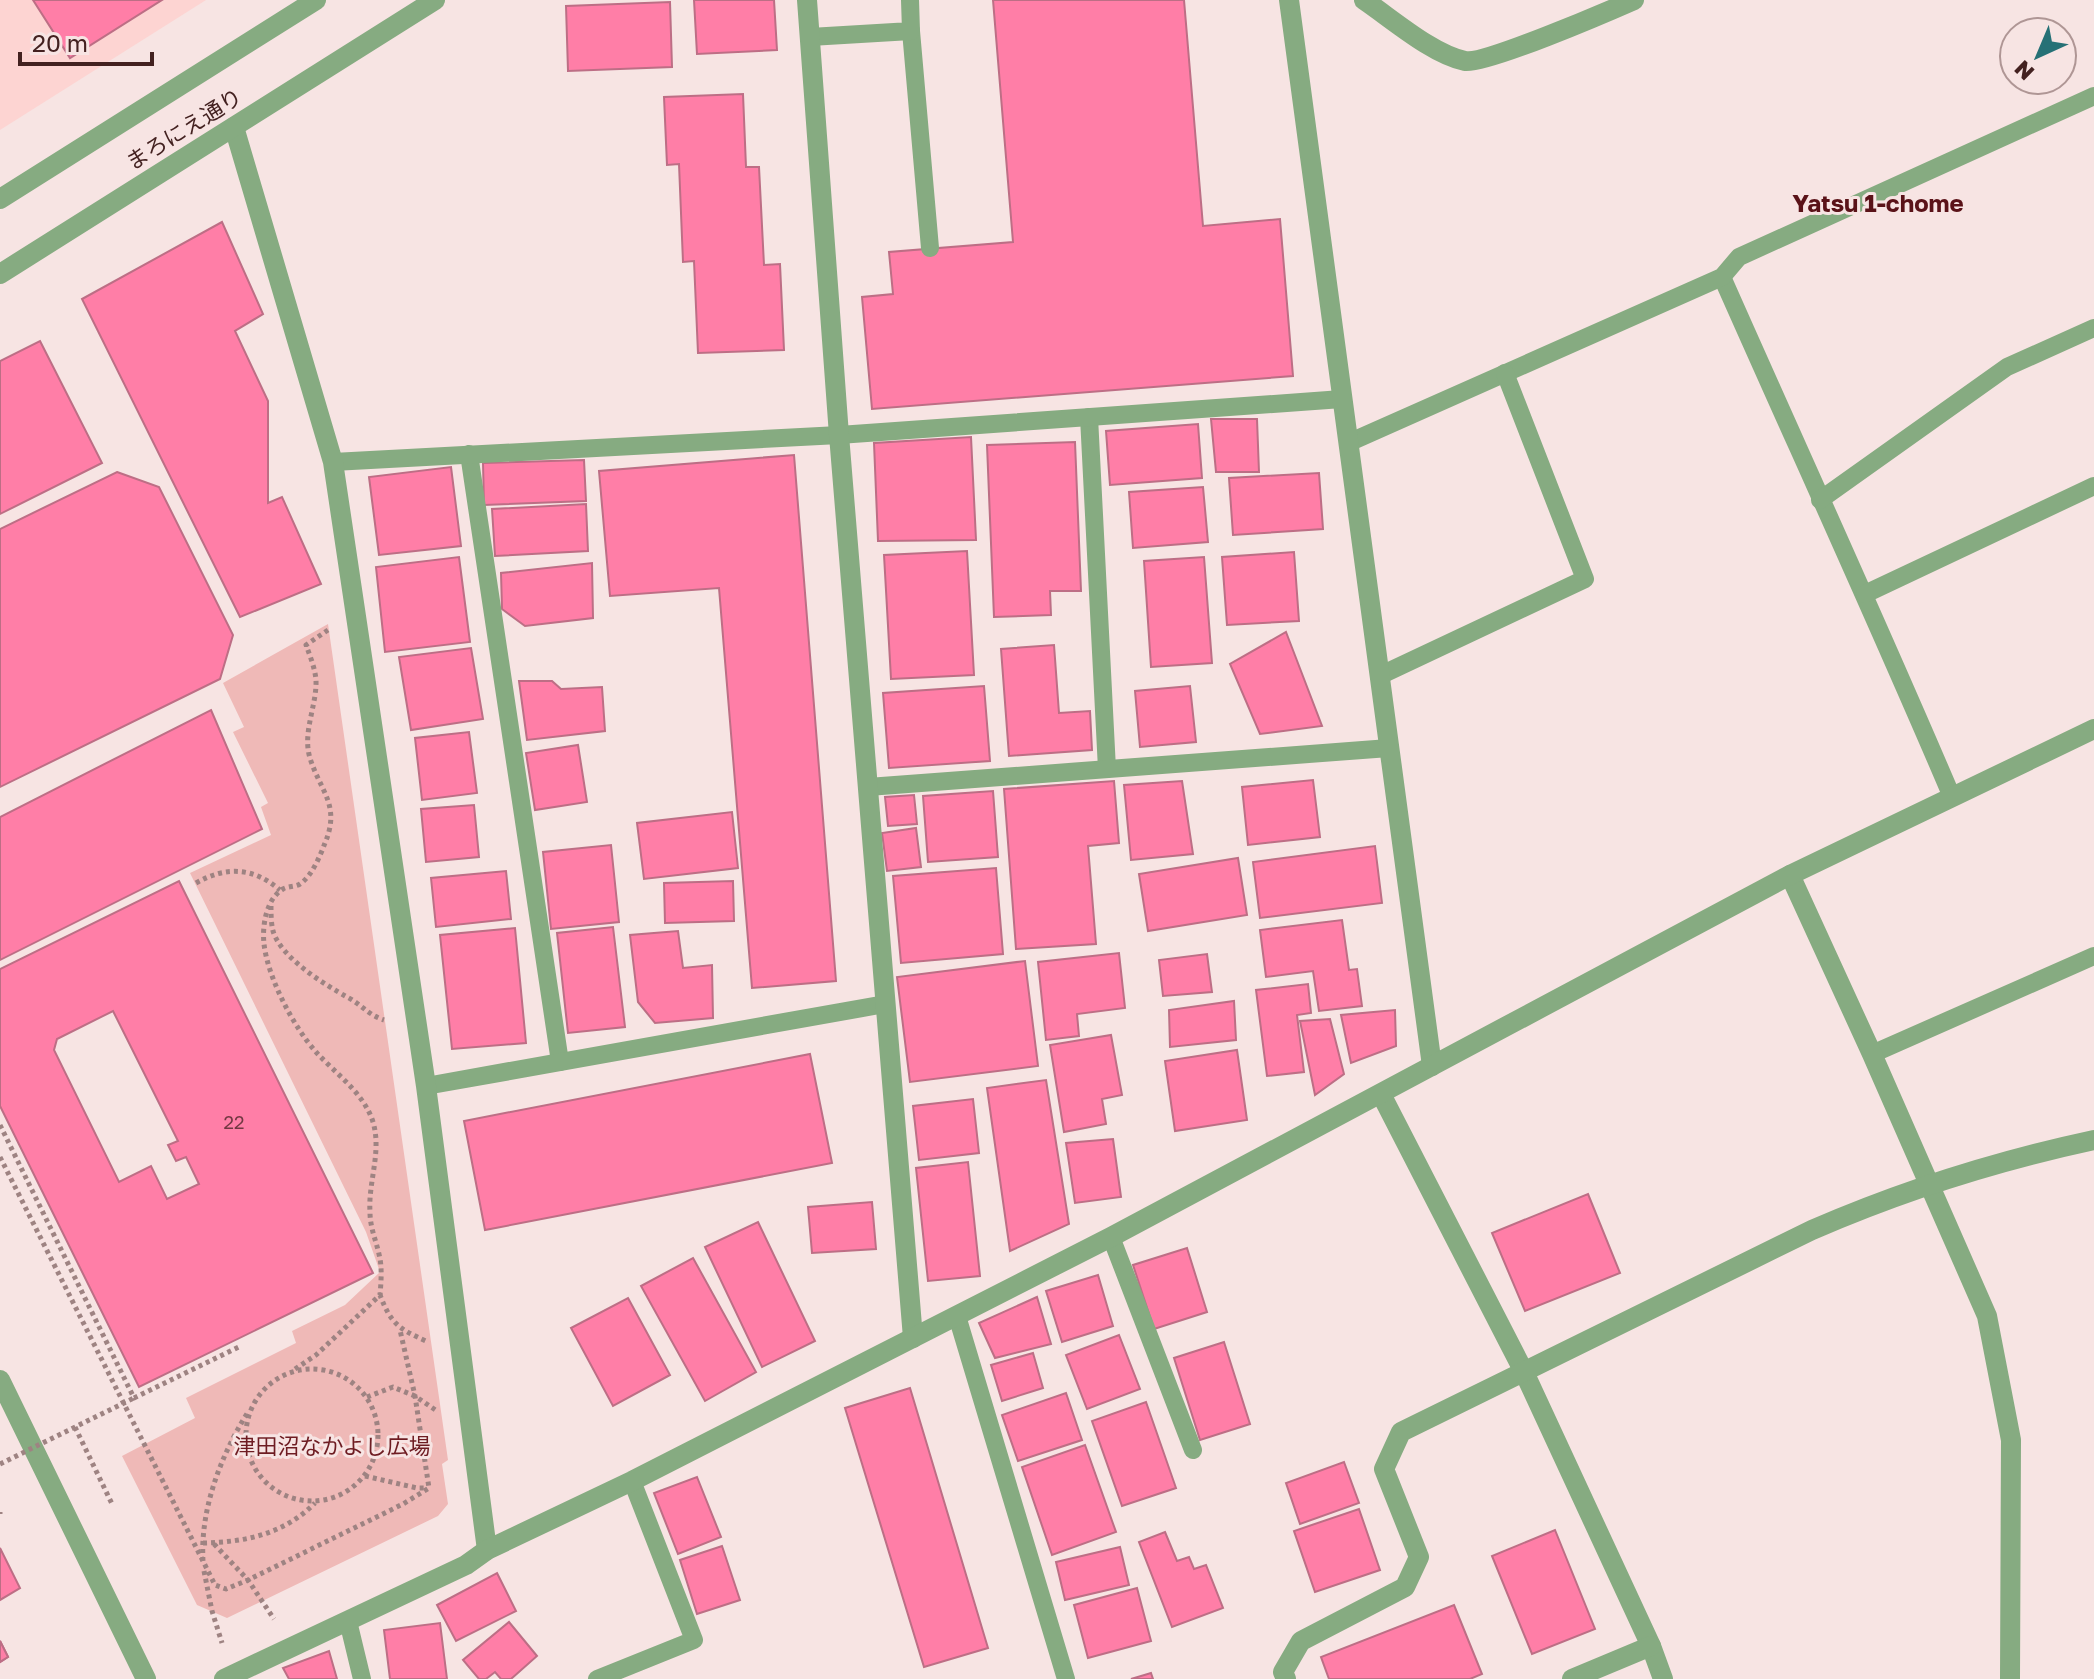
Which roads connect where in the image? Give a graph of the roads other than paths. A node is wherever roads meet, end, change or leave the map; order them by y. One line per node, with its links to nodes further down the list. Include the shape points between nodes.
1 (316, 0): 12 (street, まろにえ通り)
2 (435, 0): 11 (street, まろにえ通り)
3 (807, 0): 9 (street)
4 (910, 0): 8 (lane)
5 (1289, 0): 18 (street)
6 (1364, 0): 7 (street, via 1440,51 1468,62)
7 (1634, 0)
8 (911, 31): 9 (lane); 13 (lane)
9 (810, 37): 20 (street)
10 (2094, 96): 15 (lane, via 1739,257)
11 (234, 127): 14 (street, まろにえ通り); 23 (street)
12 (0, 199)
13 (930, 248)
14 (0, 274)
15 (1722, 277): 17 (lane); 25 (lane)
16 (2094, 328): 25 (lane, via 2007,367)
17 (1505, 373): 21 (lane); 27 (lane, via 1585,579)
18 (1342, 399): 19 (lane); 21 (street)
19 (1089, 417): 20 (lane); 30 (lane)
20 (839, 435): 22 (lane); 31 (street)
21 (1348, 443): 27 (street)
22 (469, 454): 23 (lane); 37 (lane)
23 (333, 462): 39 (street)
24 (2094, 486): 26 (lane)
25 (1820, 500): 26 (lane)
26 (1865, 594): 32 (lane)
27 (1379, 676): 29 (street)
28 (2094, 729): 32 (street)
29 (1389, 748): 30 (lane); 38 (street)
30 (1107, 769): 31 (lane)
31 (868, 787): 35 (street)
32 (1952, 797): 33 (street)
33 (1790, 875): 36 (street); 38 (street)
34 (2094, 956): 36 (lane)
35 (885, 1004): 37 (lane); 45 (street)
36 (1872, 1054): 42 (street)
37 (560, 1062): 39 (lane)
38 (1432, 1066): 40 (street)
39 (426, 1086): 50 (street)
40 (1381, 1094): 43 (street); 46 (street)
41 (2094, 1140): 42 (street)
42 (1929, 1183): 46 (street, via 1812,1230); 61 (street, via 1987,1316 2007,1410)
43 (1111, 1237): 44 (street); 48 (lane)
44 (957, 1316): 45 (street); 57 (lane)
45 (913, 1338): 49 (street)
46 (1524, 1372): 52 (street); 58 (street, via 1401,1432 1384,1469 1419,1557 1415,1567 1405,1587 1301,1641 1283,1672)
47 (0, 1380): 53 (street)
48 (1193, 1450)
49 (632, 1481): 50 (street); 56 (lane, via 694,1640)
50 (487, 1550): 51 (street)
51 (348, 1621): 54 (street); 55 (lane)
52 (1651, 1646): 59 (street); 60 (street)
53 (146, 1679)
54 (224, 1679)
55 (362, 1679)
56 (597, 1679)
57 (1066, 1679)
58 (1286, 1679)
59 (1572, 1679)
60 (1663, 1679)
61 (2010, 1679)

